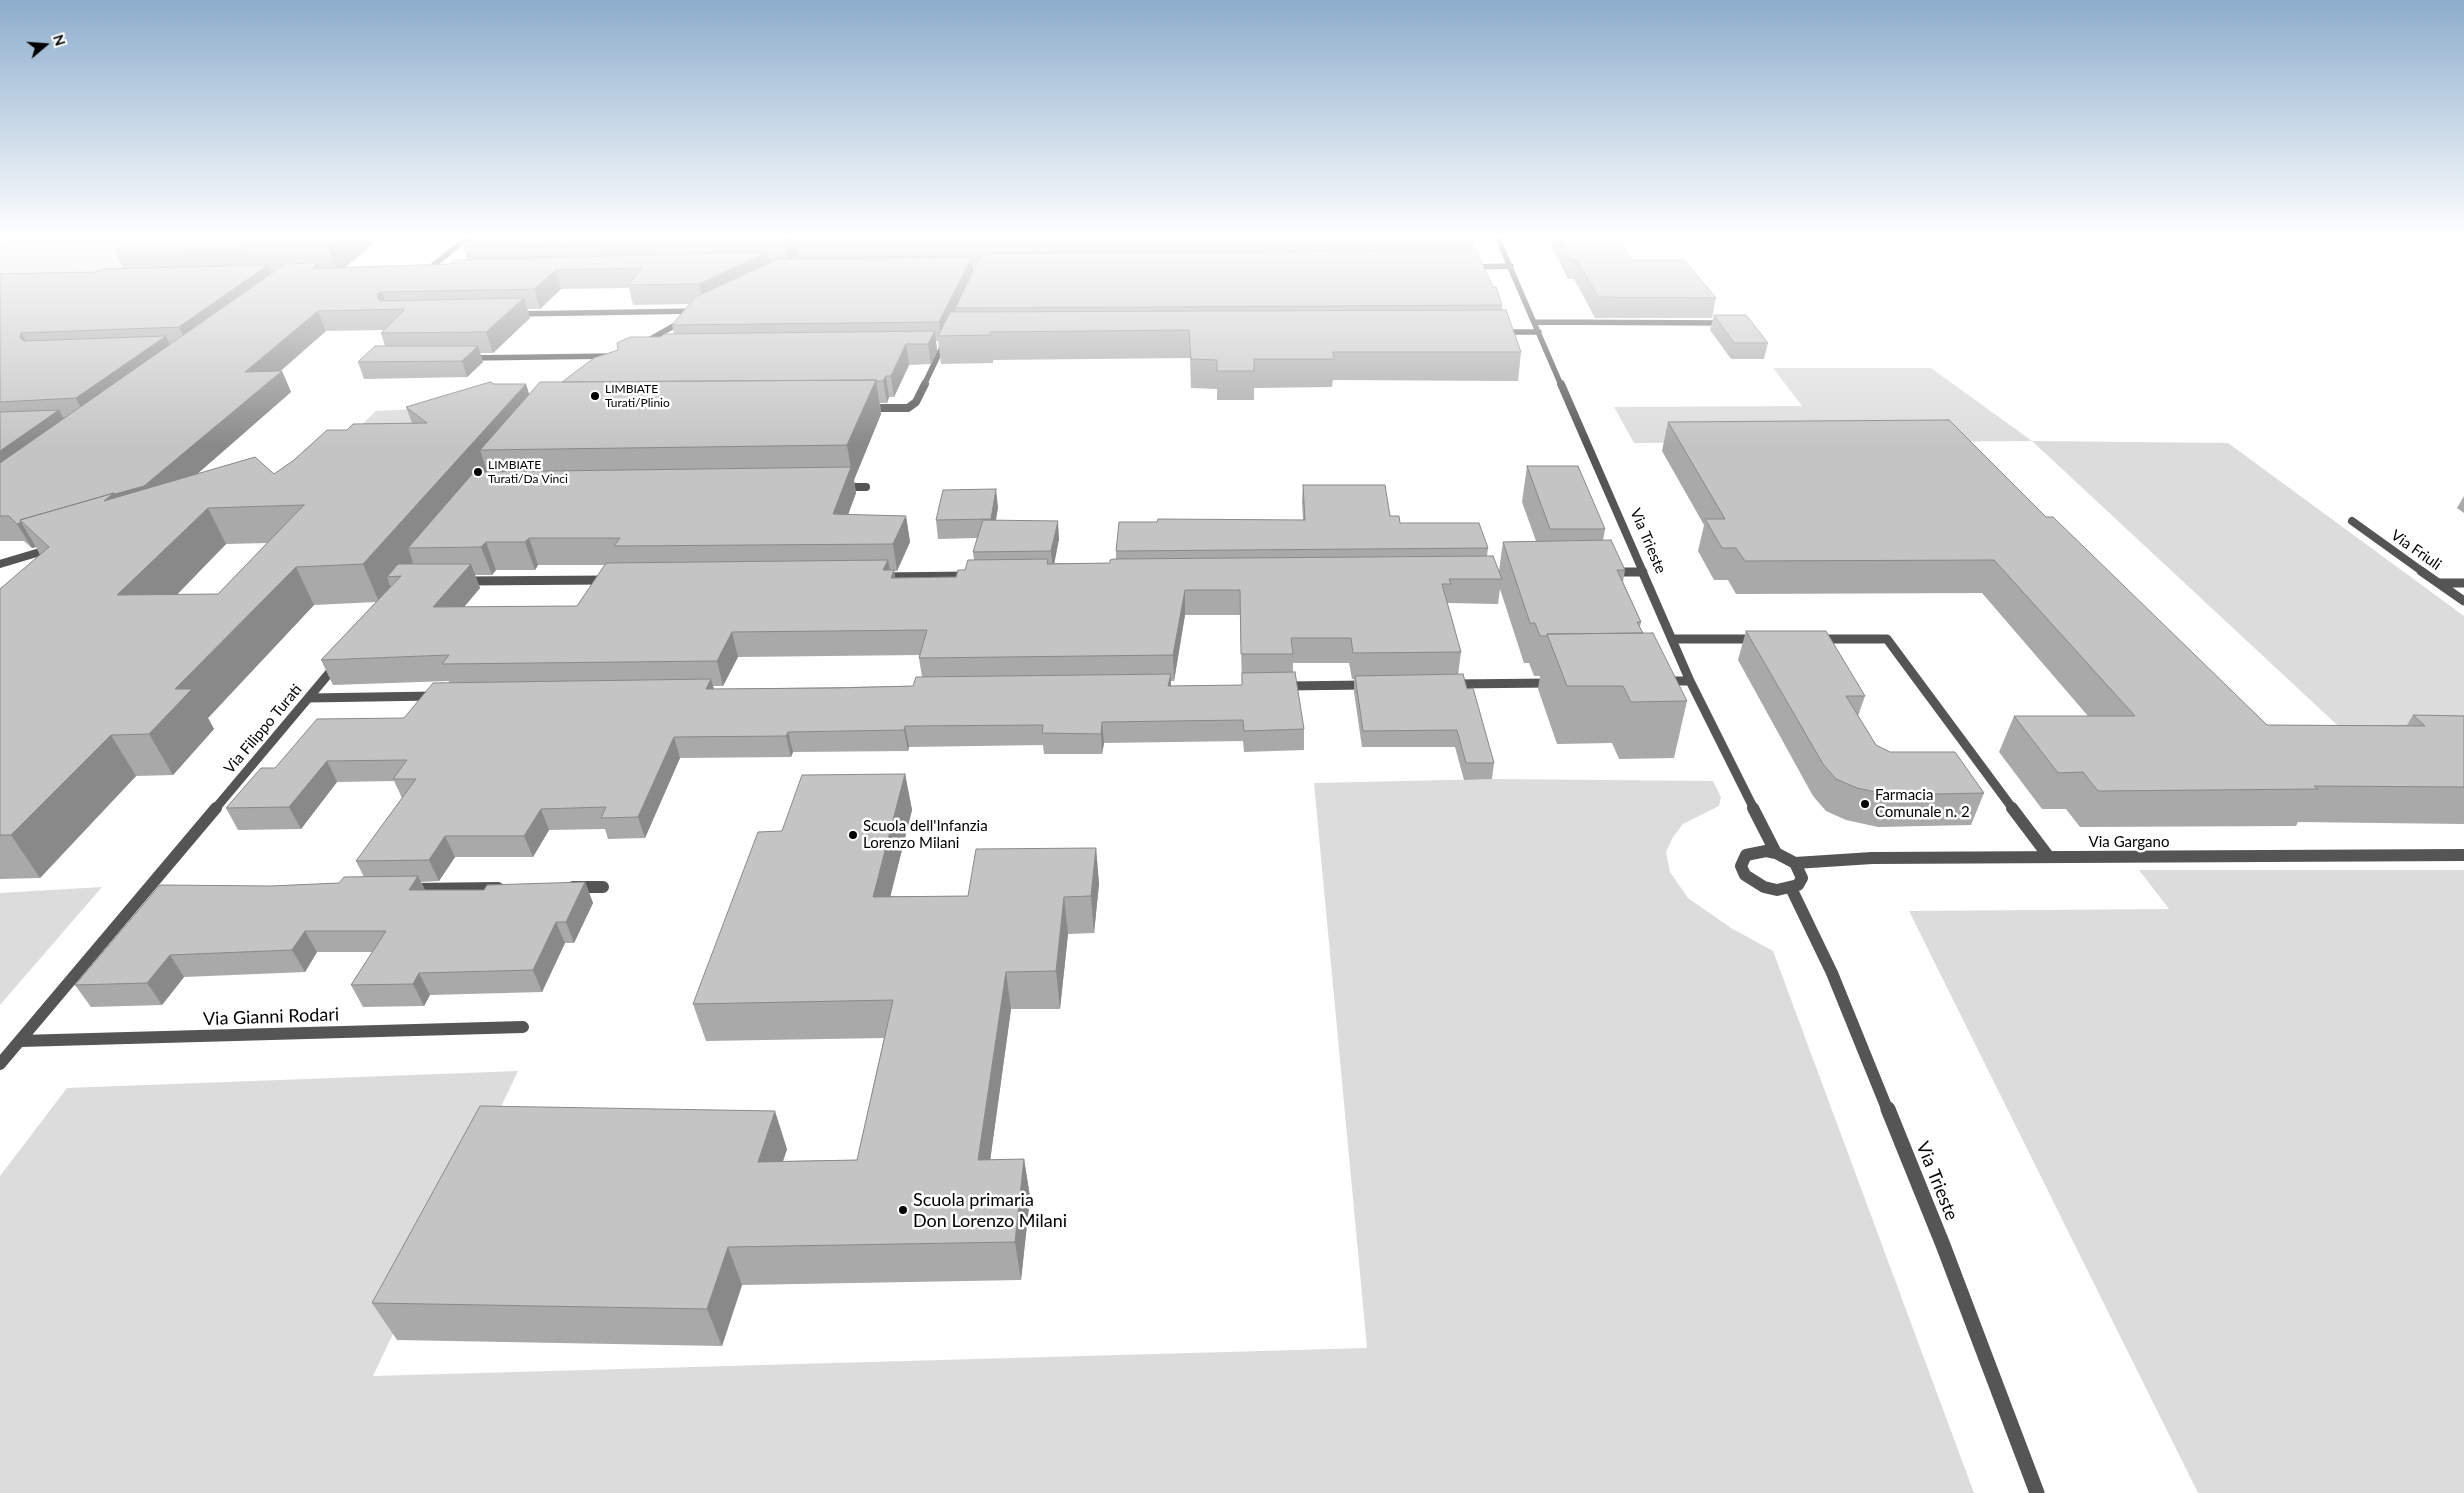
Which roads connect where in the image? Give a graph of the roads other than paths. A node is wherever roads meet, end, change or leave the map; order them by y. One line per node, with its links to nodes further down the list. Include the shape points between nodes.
1 (708, 307): 3 (street)
2 (1528, 307): 5 (street, Via Trieste)
3 (701, 310): 4 (street); 12 (street, via 634,350)
4 (506, 314)
5 (1535, 322): 6 (street); 8 (street, Via Trieste)
6 (1733, 323)
7 (1488, 332): 8 (street)
8 (1539, 332): 22 (street, Via Trieste)
9 (948, 334): 11 (street)
10 (934, 346): 11 (street)
11 (943, 346): 15 (street, via 921,395 908,408)
12 (653, 349)
13 (460, 358): 14 (street)
14 (618, 360)
15 (859, 408)
16 (837, 487): 17 (street)
17 (866, 487)
18 (2352, 521): 27 (street, Via Friuli)
19 (57, 547): 20 (street)
20 (0, 564)
21 (1601, 572): 22 (street)
22 (1643, 572): 30 (street, Via Trieste)
23 (976, 576): 24 (street)
24 (876, 577)
25 (612, 580): 26 (street)
26 (456, 581)
27 (2440, 583): 28 (street); 29 (street, Via Friuli)
28 (2464, 583)
29 (2464, 600)
30 (1672, 639): 31 (street); 35 (street, Via Trieste)
31 (1770, 639)
32 (1809, 639): 44 (street, via 1888,639)
33 (343, 656): 41 (street, Via Filippo Turati)
34 (1655, 681): 35 (street)
35 (1690, 681): 42 (street, Via Trieste)
36 (1567, 682): 37 (street)
37 (1447, 684)
38 (1378, 685): 39 (street)
39 (1269, 686)
40 (444, 696): 41 (street)
41 (308, 698): 51 (street, Via Filippo Turati)
42 (1776, 853): 45 (street); 49 (street, via 1746,855 1741,866 1745,875 1764,887 1777,890)
43 (2464, 855): 44 (street, Via Gargano)
44 (2049, 857): 45 (street, Via Gargano, via 1872,858)
45 (1794, 864): 49 (street, via 1802,878)
46 (564, 887): 47 (street)
47 (603, 887)
48 (514, 888): 50 (street)
49 (1791, 888): 56 (street, Via Trieste, via 1832,973 1943,1245)
50 (404, 890)
51 (144, 893): 52 (street); 54 (street, Via Filippo Turati)
52 (158, 893)
53 (523, 1027): 54 (street, Via Gianni Rodari)
54 (20, 1041): 55 (street, Via Filippo Turati)
55 (0, 1064)
56 (2037, 1493)

